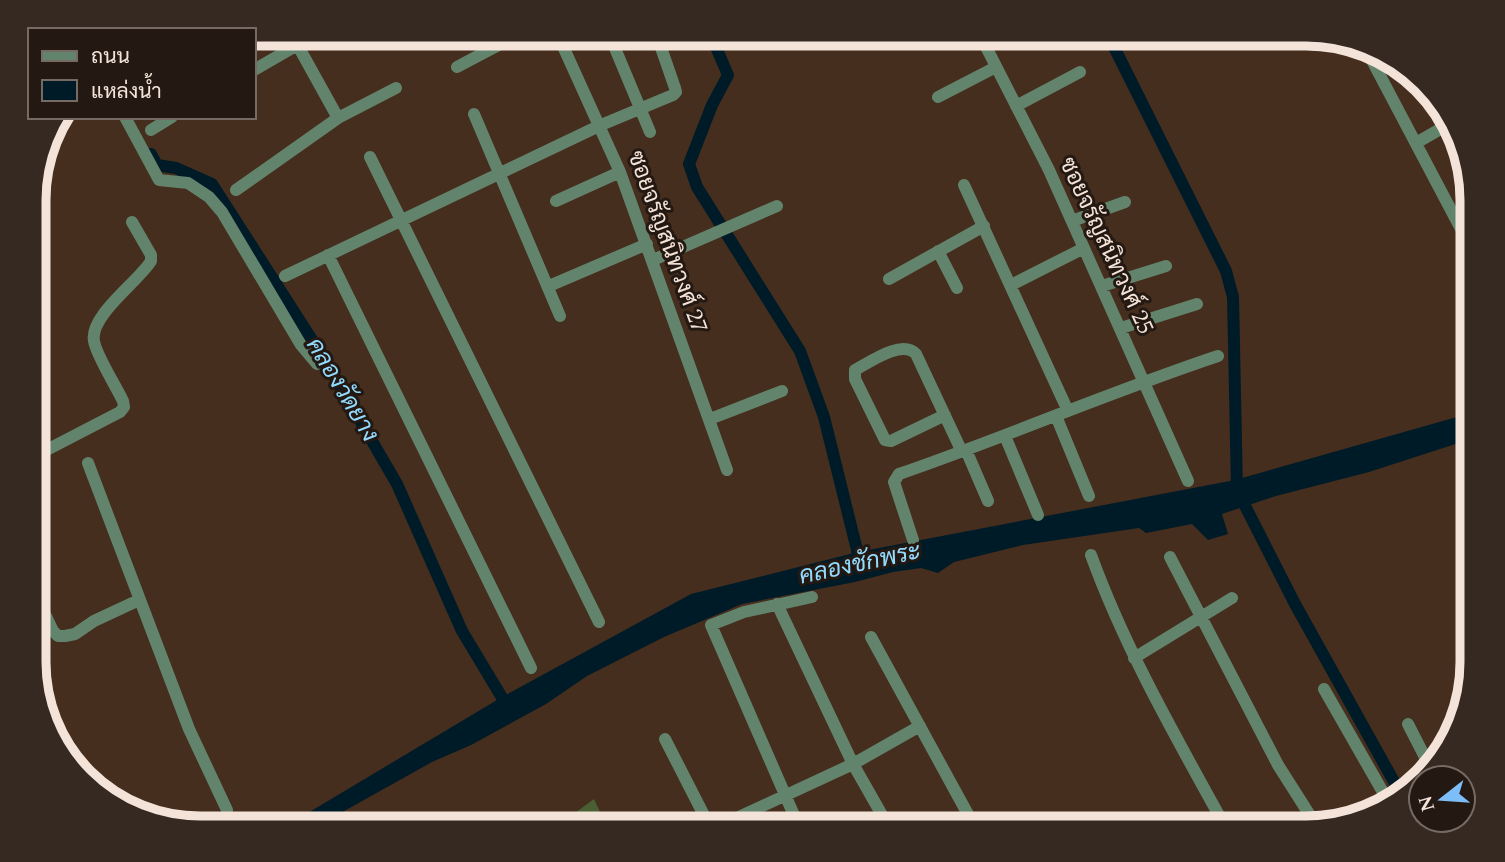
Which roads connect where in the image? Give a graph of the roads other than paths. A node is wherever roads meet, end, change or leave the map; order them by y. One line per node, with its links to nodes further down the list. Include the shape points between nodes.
1 (294, 46): 11 (street)
2 (298, 46): 18 (street)
3 (497, 46): 9 (street)
4 (563, 46): 21 (street, ซอยจรัญสนิทวงศ์ 27)
5 (614, 46): 16 (street)
6 (660, 46): 16 (street, via 676,92)
7 (987, 46): 10 (street, ซอยจรัญสนิทวงศ์ 25)
8 (1373, 61): 25 (street)
9 (457, 67)
10 (996, 67): 14 (street); 15 (street, ซอยจรัญสนิทวงศ์ 25)
11 (256, 68)
12 (1080, 72): 15 (street)
13 (396, 88): 18 (street)
14 (938, 97)
15 (1016, 106): 35 (street, ซอยจรัญสนิทวงศ์ 25)
16 (640, 109): 21 (street); 24 (street)
17 (474, 114): 28 (street)
18 (338, 118): 30 (street)
19 (126, 119): 55 (street, via 159,180 188,183 222,212)
20 (169, 119): 23 (street)
21 (601, 125): 27 (street, ซอยจรัญสนิทวงศ์ 27); 28 (street)
22 (1442, 128): 25 (street)
23 (151, 130)
24 (650, 132)
25 (1416, 143): 37 (street)
26 (370, 157): 34 (street)
27 (620, 172): 31 (street); 39 (street, ซอยจรัญสนิทวงศ์ 27)
28 (499, 175): 34 (street); 48 (street)
29 (964, 185): 38 (street)
30 (236, 190)
31 (556, 201)
32 (1125, 202): 35 (street)
33 (777, 206): 43 (street)
34 (400, 221): 42 (street); 79 (street)
35 (1072, 221): 40 (street, ซอยจรัญสนิทวงศ์ 25)
36 (132, 222): 62 (street, via 151,261 108,307 94,334 124,407)
37 (1459, 225)
38 (984, 226): 41 (street); 47 (street)
39 (647, 244): 43 (street, ซอยจรัญสนิทวงศ์ 27); 48 (street)
40 (1084, 248): 47 (street); 49 (street, ซอยจรัญสนิทวงศ์ 25)
41 (938, 251): 46 (street); 50 (street)
42 (328, 255): 45 (street); 82 (street)
43 (653, 260): 60 (street, ซอยจรัญสนิทวงศ์ 27)
44 (1166, 266): 49 (street)
45 (285, 276)
46 (890, 279)
47 (1011, 285): 58 (street)
48 (549, 286): 52 (street)
49 (1102, 286): 53 (street, ซอยจรัญสนิทวงศ์ 25)
50 (957, 288)
51 (1197, 304): 53 (street)
52 (561, 316)
53 (1121, 328): 56 (street, ซอยจรัญสนิทวงศ์ 25)
54 (1218, 356): 56 (street)
55 (317, 364)
56 (1145, 380): 58 (street); 66 (street, ซอยจรัญสนิทวงศ์ 25)
57 (782, 391): 60 (street)
58 (1062, 414): 61 (street); 67 (street)
59 (945, 415): 59 (street, via 885,440 855,379 855,370 884,355 911,349); 63 (street)
60 (710, 419): 65 (street, ซอยจรัญสนิทวงศ์ 27)
61 (1005, 436): 63 (street); 69 (street)
62 (46, 450)
63 (964, 451): 68 (street); 70 (street, via 895,477)
64 (88, 463): 75 (street)
65 (727, 470)
66 (1188, 481)
67 (1089, 496)
68 (988, 501)
69 (1038, 515)
70 (913, 540)
71 (1091, 555): 81 (street)
72 (1170, 557): 78 (street)
73 (812, 597): 76 (street)
74 (1232, 598): 78 (street)
75 (139, 600): 77 (street, via 65,636 53,631); 91 (street, via 188,729)
76 (777, 604): 88 (street); 90 (street, via 711,625)
77 (46, 616)
78 (1202, 618): 81 (street); 98 (street, via 1278,765)
79 (599, 622)
80 (871, 637): 85 (street)
81 (1134, 658): 97 (street)
82 (531, 668)
83 (1324, 689): 89 (street)
84 (1408, 724): 87 (street)
85 (920, 726): 88 (street); 96 (street)
86 (665, 739): 92 (street)
87 (1426, 759)
88 (853, 764): 90 (street); 95 (street)
89 (1384, 795)
90 (785, 796): 93 (street); 94 (street)
91 (227, 810)
92 (705, 816)
93 (741, 816)
94 (794, 816)
95 (883, 816)
96 (969, 816)
97 (1220, 816)
98 (1310, 816)

